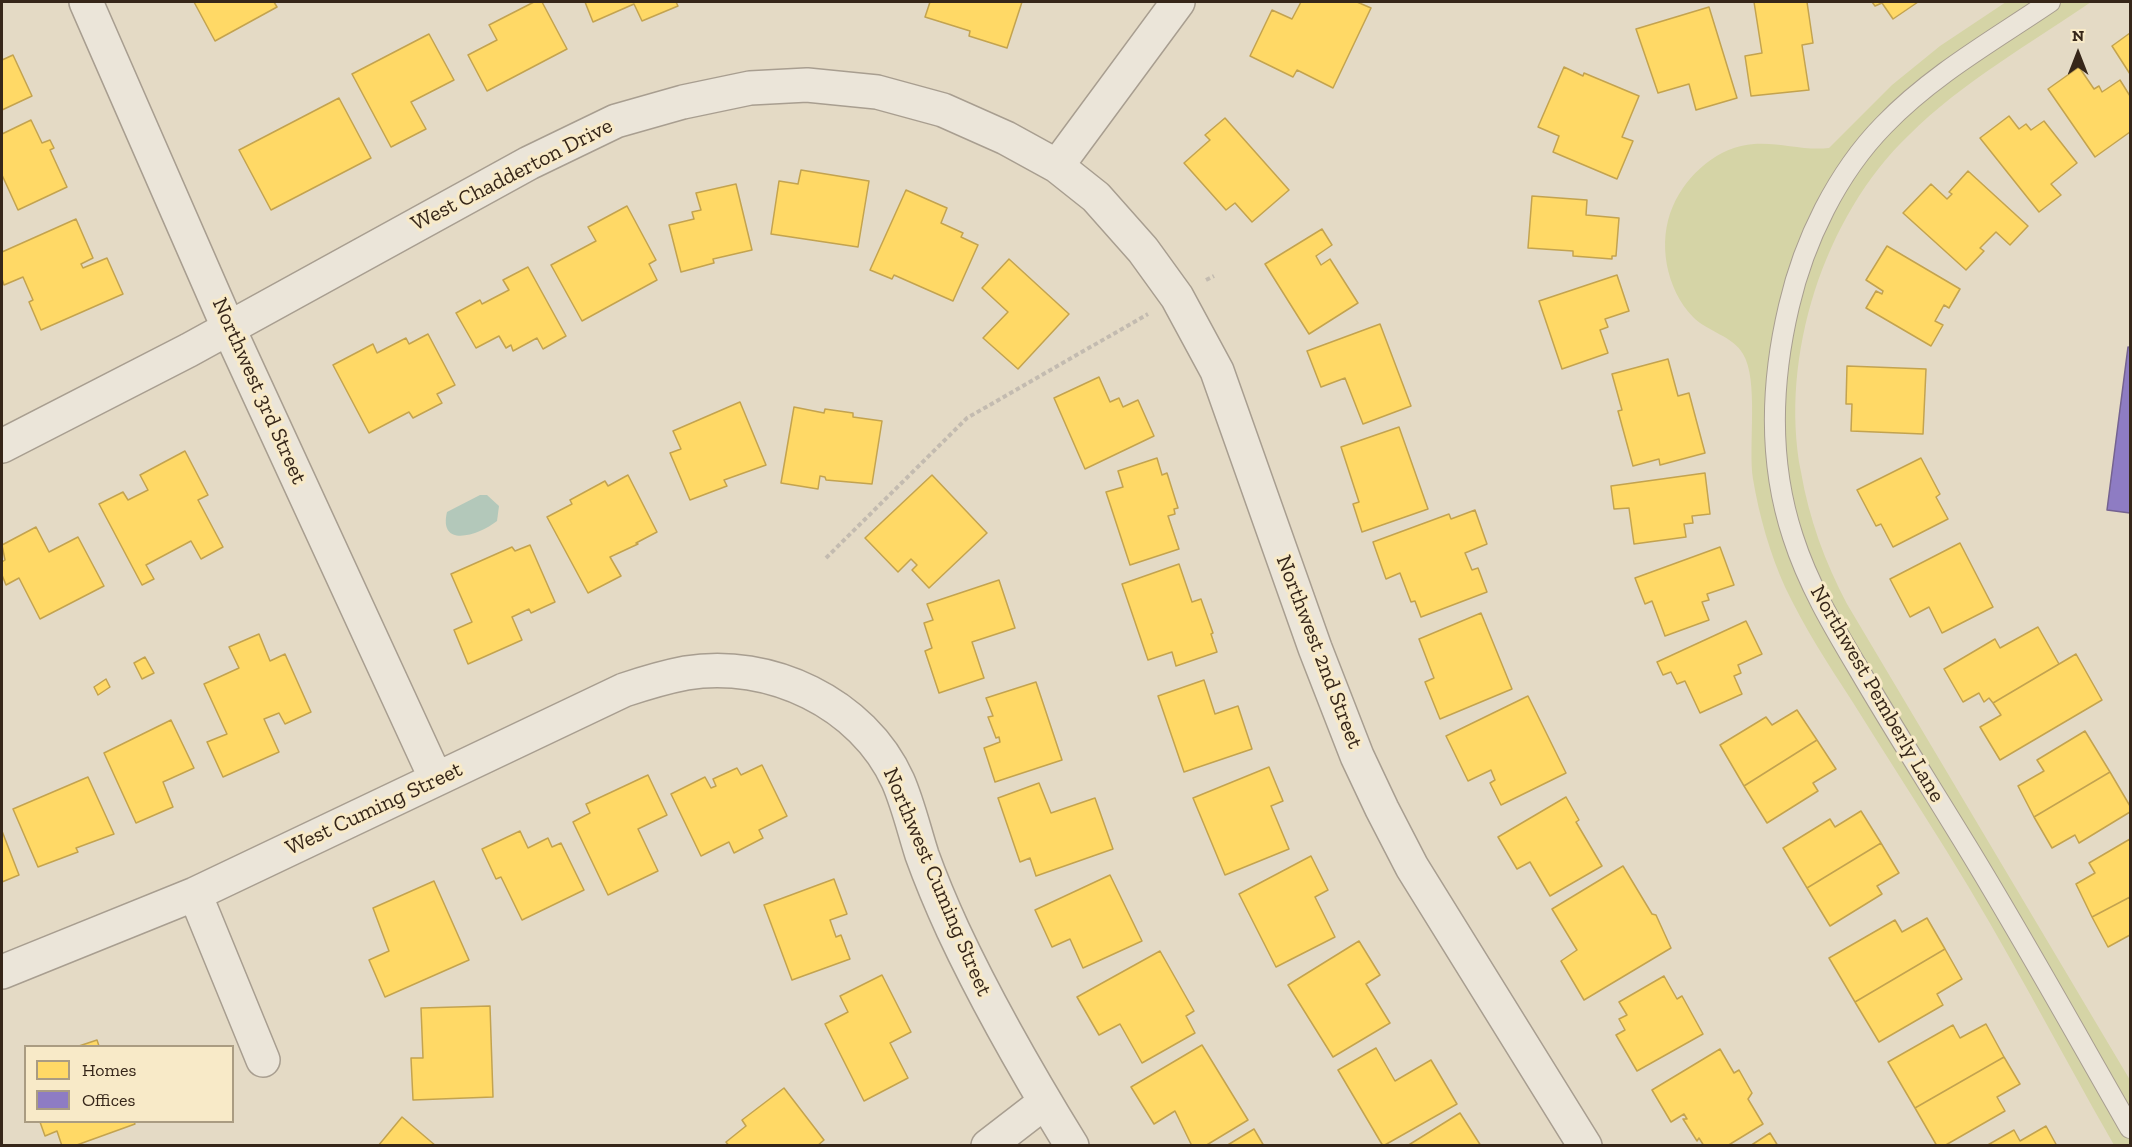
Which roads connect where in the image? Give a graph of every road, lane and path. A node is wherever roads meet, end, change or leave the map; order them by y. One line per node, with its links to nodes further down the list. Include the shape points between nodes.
1 (86, 2): 7 (street, Northwest 3rd Street)
2 (1178, 2): 4 (street)
3 (2050, 2): 16 (lane, Northwest Pemberly Lane, via 1937,78 1883,126 1844,176 1815,228 1794,282 1778,353 1776,453 1792,536 1827,615 1988,880)
4 (1057, 166): 6 (street, Northwest 2nd Street, via 1096,197 1143,250); 7 (street, West Chadderton Drive, via 943,110 877,92 807,85 750,88 616,121 529,163)
5 (1214, 276): 6 (path)
6 (1177, 297): 9 (path, via 967,418); 19 (street, Northwest 2nd Street, via 1217,371 1357,756 1412,867)
7 (228, 327): 8 (street, West Chadderton Drive); 11 (street, Northwest 3rd Street)
8 (2, 446)
9 (826, 558)
10 (752, 673): 11 (street, West Cuming Street, via 687,673 624,690); 15 (street, Northwest Cuming Street, via 824,699 851,718 875,743 897,780 923,858 953,929)
11 (436, 779): 12 (street, West Cuming Street)
12 (195, 894): 13 (street, West Cuming Street); 14 (street)
13 (2, 972)
14 (263, 1060)
15 (1045, 1102): 17 (street); 18 (street, Northwest Cuming Street)
16 (2130, 1128)
17 (988, 1146)
18 (1072, 1146)
19 (1585, 1146)

